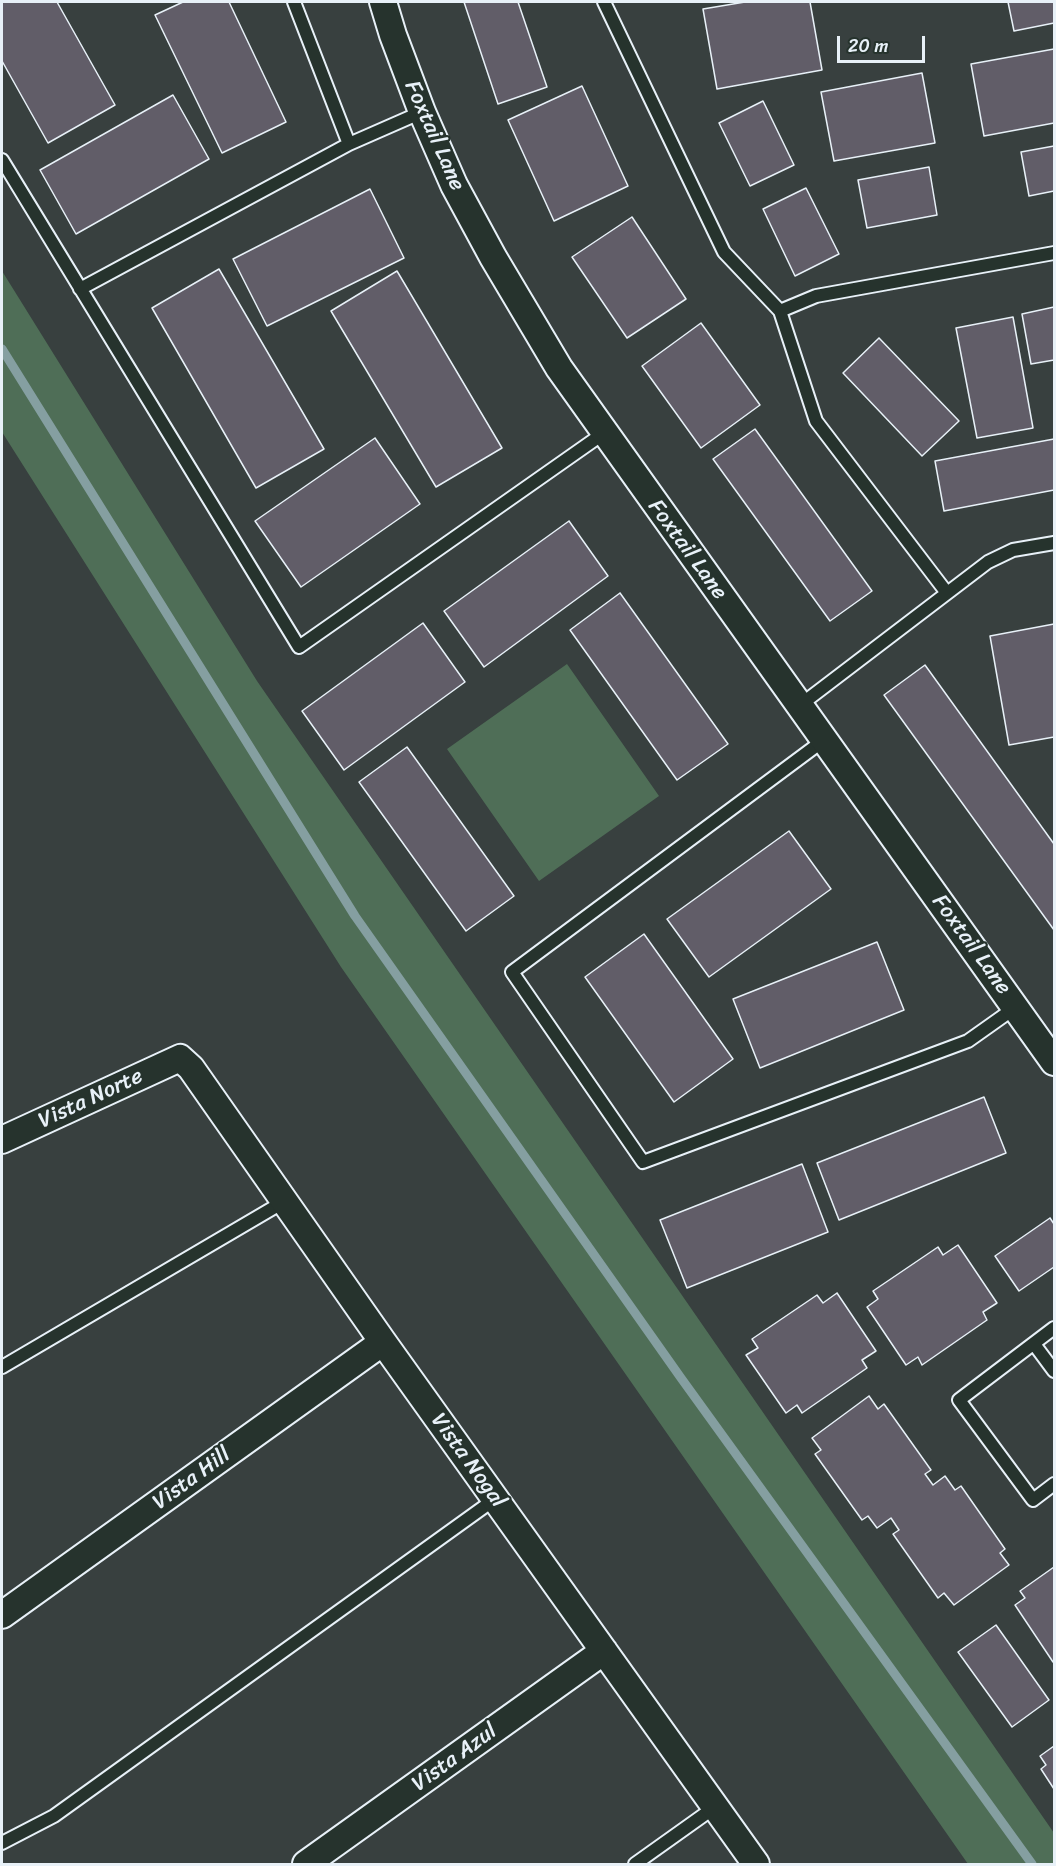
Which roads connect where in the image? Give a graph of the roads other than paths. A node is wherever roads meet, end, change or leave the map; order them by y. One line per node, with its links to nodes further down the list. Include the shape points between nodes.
1 (294, 2): 5 (lane)
2 (382, 2): 4 (street, Foxtail Lane)
3 (604, 2): 9 (lane, via 724,252)
4 (422, 112): 5 (lane); 10 (street, Foxtail Lane, via 454,185 493,257 559,368)
5 (349, 144): 8 (lane)
6 (2, 160): 8 (lane)
7 (1054, 253): 9 (lane, via 816,296)
8 (80, 289): 10 (lane, via 299,647)
9 (780, 311): 12 (lane, via 816,421)
10 (604, 433): 13 (street, Foxtail Lane)
11 (1054, 543): 12 (lane, via 1013,550 988,562)
12 (947, 593): 13 (lane)
13 (799, 706): 14 (street, Foxtail Lane)
14 (824, 740): 15 (street, Foxtail Lane); 15 (lane, via 512,972 644,1162 968,1041)
15 (1016, 1007): 17 (street, Foxtail Lane)
16 (180, 1058): 18 (street, Vista Norte); 19 (street, Vista Nogal)
17 (1054, 1062)
18 (2, 1140)
19 (285, 1201): 21 (street, Vista Nogal); 23 (lane)
20 (1054, 1328): 22 (lane)
21 (383, 1342): 26 (street, Vista Nogal); 27 (street, Vista Hill)
22 (1034, 1344): 24 (lane); 25 (lane, via 959,1400 1033,1500)
23 (2, 1366)
24 (1054, 1371)
25 (1054, 1484)
26 (495, 1499): 28 (street, Vista Nogal); 30 (lane, via 54,1816)
27 (2, 1615)
28 (604, 1651): 29 (street, Vista Nogal); 31 (street, Vista Azul)
29 (715, 1807): 32 (lane); 33 (street, Vista Nogal)
30 (2, 1843)
31 (306, 1864)
32 (635, 1864)
33 (756, 1864)

